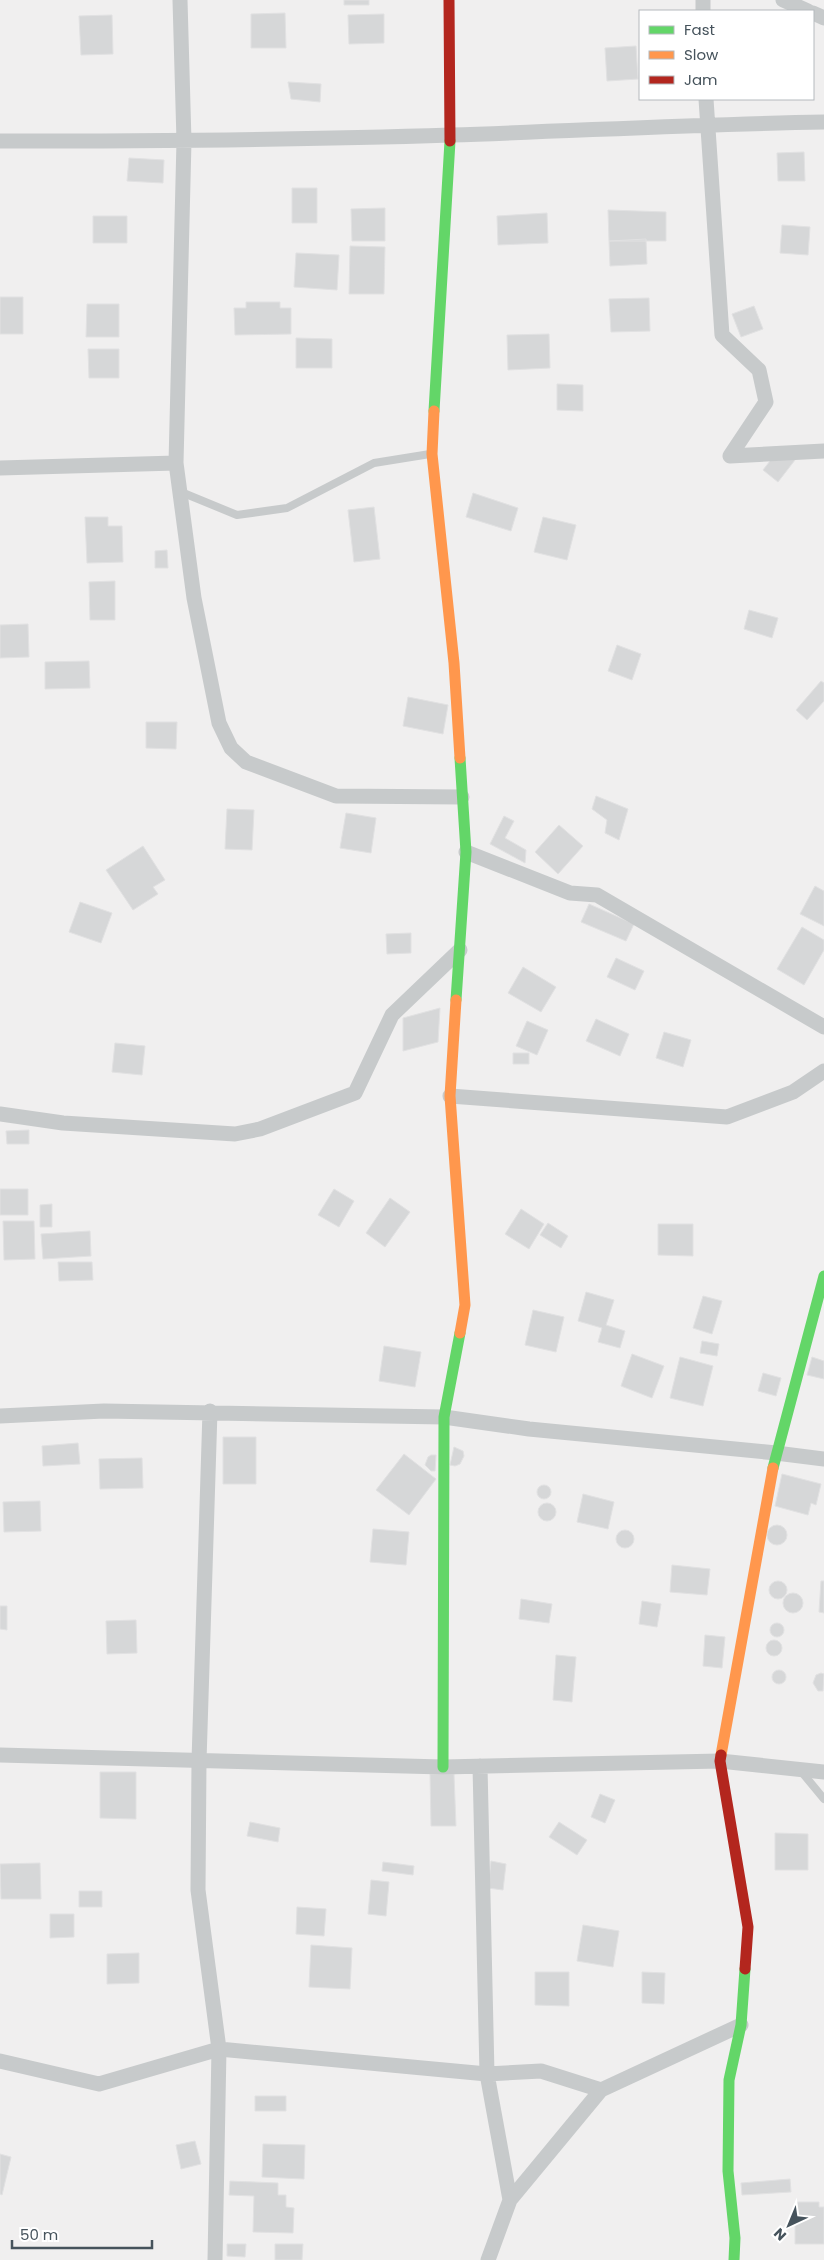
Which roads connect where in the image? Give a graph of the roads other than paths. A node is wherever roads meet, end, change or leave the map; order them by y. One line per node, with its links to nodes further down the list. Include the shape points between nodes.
1 (180, 0): 9 (street)
2 (449, 0): 8 (street)
3 (783, 0): 4 (street)
4 (806, 10)
5 (706, 100): 7 (street)
6 (824, 122): 7 (street)
7 (706, 124): 8 (street); 11 (street, via 722,335 759,370 766,402 730,456)
8 (450, 135): 9 (street); 12 (street)
9 (184, 140): 10 (street); 13 (street)
10 (0, 141)
11 (824, 451)
12 (432, 454): 15 (lane, via 374,463 287,508 237,515); 16 (street, via 454,663)
13 (176, 463): 14 (street); 15 (street)
14 (0, 468)
15 (181, 492): 16 (street, via 194,598 218,723 231,748 246,762 336,796)
16 (462, 797): 17 (street)
17 (466, 852): 18 (street); 19 (street, via 570,893 596,895)
18 (460, 950): 21 (street); 22 (street, via 392,1014 355,1092 260,1128 235,1134 197,1132 63,1123)
19 (824, 1026)
20 (824, 1070): 21 (street, via 794,1092 727,1117)
21 (450, 1096): 26 (street, via 465,1305)
22 (0, 1114)
23 (824, 1276): 27 (street)
24 (210, 1411): 25 (street, via 104,1411); 26 (street); 30 (street)
25 (0, 1416)
26 (444, 1417): 27 (street, via 529,1429); 33 (street)
27 (776, 1453): 28 (street); 31 (street)
28 (824, 1459)
29 (0, 1755): 30 (street)
30 (199, 1761): 33 (street); 38 (street, via 198,1890)
31 (720, 1761): 32 (street); 34 (street); 37 (street, via 748,1927)
32 (480, 1766): 33 (street); 40 (street)
33 (443, 1767)
34 (800, 1770): 35 (street); 36 (lane)
35 (824, 1772)
36 (824, 1799)
37 (742, 2025): 41 (street); 45 (street, via 729,2080 728,2171)
38 (219, 2049): 39 (street, via 99,2084); 40 (street); 43 (street)
39 (0, 2061)
40 (487, 2074): 41 (street, via 541,2072); 42 (street)
41 (601, 2090): 42 (street)
42 (510, 2200): 44 (street)
43 (216, 2260)
44 (488, 2260)
45 (734, 2260)

